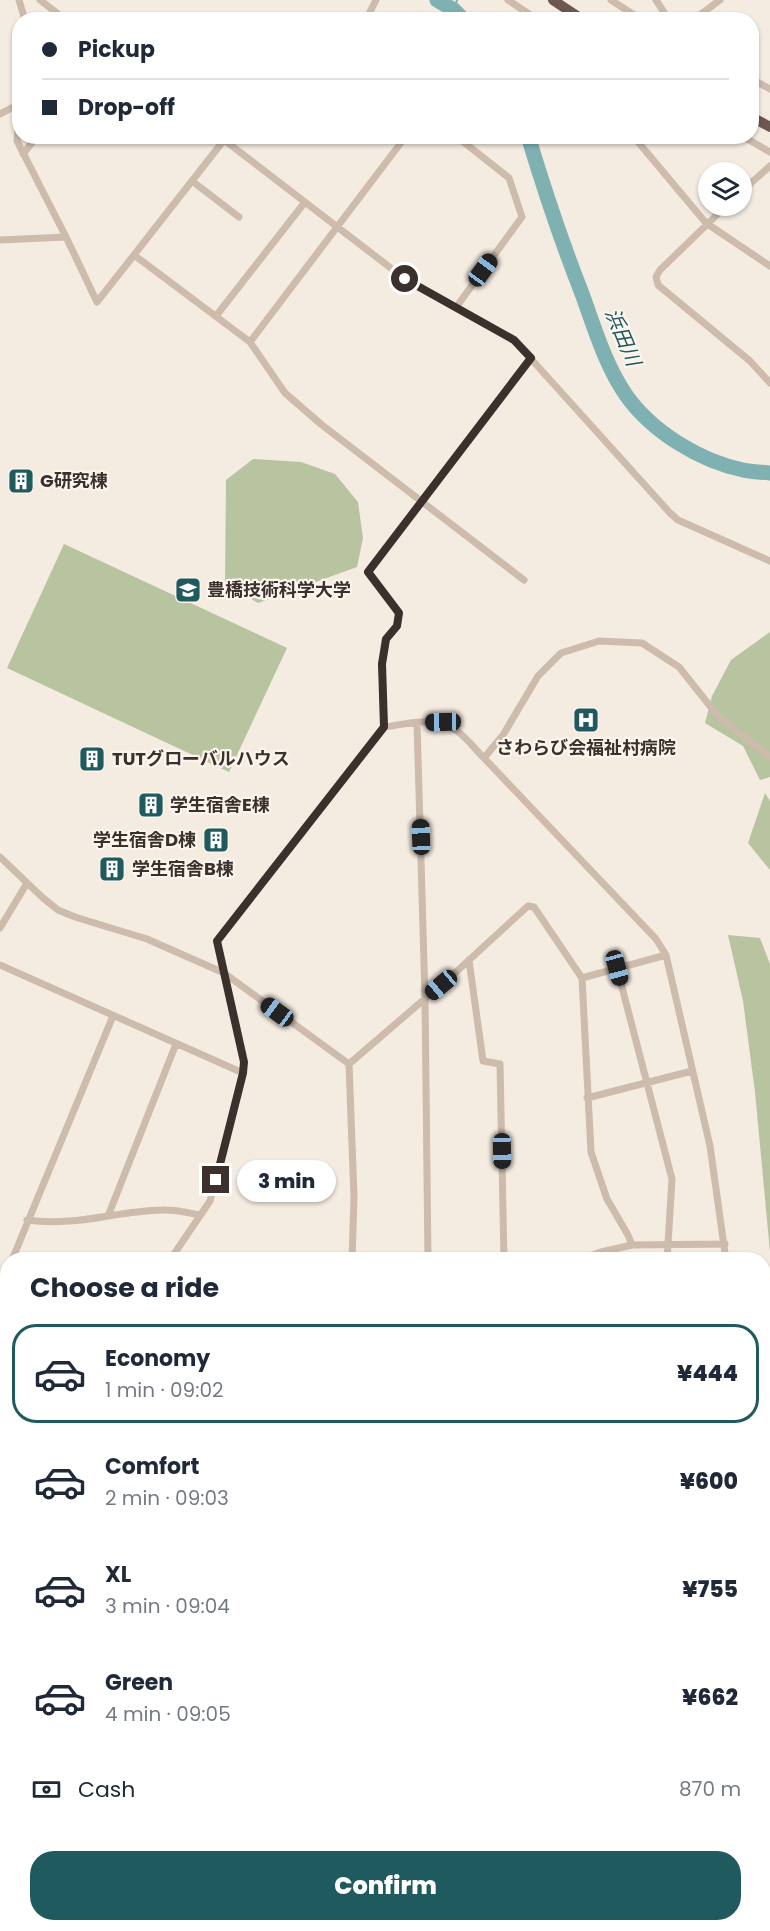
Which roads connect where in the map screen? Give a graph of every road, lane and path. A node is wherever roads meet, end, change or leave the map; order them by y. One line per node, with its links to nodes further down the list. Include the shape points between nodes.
1 (40, 0): 6 (street)
2 (508, 0): 7 (street)
3 (553, 0): 8 (highway)
4 (612, 0): 9 (street)
5 (720, 0): 10 (street)
6 (56, 12)
7 (526, 12)
8 (571, 12)
9 (630, 12)
10 (704, 12)
11 (18, 144): 20 (street)
12 (31, 144): 20 (street)
13 (218, 144): 22 (street)
14 (230, 144): 24 (street)
15 (400, 144): 28 (street)
16 (466, 144): 33 (street, via 509,178 522,217)
17 (640, 144): 27 (street)
18 (756, 144): 19 (street)
19 (770, 152)
20 (23, 154): 29 (street)
21 (770, 166): 23 (street)
22 (192, 182): 26 (street); 31 (street)
23 (752, 182)
24 (305, 201): 28 (street); 34 (street)
25 (714, 216): 27 (street)
26 (239, 217)
27 (706, 223): 32 (street); 37 (street, via 660,270 656,277 658,285 750,361)
28 (337, 226): 33 (street, via 405,279); 35 (street)
29 (66, 237): 30 (street); 31 (street, via 98,302)
30 (0, 240)
31 (135, 255): 34 (street)
32 (770, 266)
33 (457, 306): 36 (street, via 514,340)
34 (216, 316): 35 (street)
35 (250, 342): 38 (street, via 285,393)
36 (531, 358): 38 (street); 39 (street, via 678,520)
37 (770, 383)
38 (422, 501): 40 (street); 42 (street, via 368,572 399,613 397,626 386,639 382,664)
39 (770, 561)
40 (524, 580)
41 (417, 723): 42 (street); 44 (street, via 443,722 457,730); 54 (street)
42 (384, 727): 52 (street, via 217,941)
43 (770, 757): 44 (street, via 718,717 679,667 642,643 599,641 561,653 538,676 503,735)
44 (484, 758): 48 (street, via 656,939)
45 (0, 857): 46 (street)
46 (27, 883): 47 (street); 52 (street, via 67,914 147,939)
47 (0, 928)
48 (666, 955): 51 (street); 58 (street)
49 (469, 960): 53 (street, via 528,906 534,907); 54 (street); 72 (street, via 483,1061 500,1064)
50 (0, 965): 55 (street)
51 (617, 968): 53 (street); 60 (street)
52 (224, 973): 57 (street); 59 (street, via 244,1062)
53 (582, 978): 61 (street)
54 (425, 998): 57 (street); 71 (street)
55 (112, 1016): 56 (street); 64 (street)
56 (176, 1044): 59 (street); 63 (street)
57 (349, 1064): 70 (street)
58 (692, 1071): 60 (street); 65 (street, via 710,1146)
59 (243, 1073): 62 (street, via 210,1201)
60 (648, 1083): 61 (street); 67 (street, via 672,1179)
61 (587, 1098): 66 (street, via 591,1152 607,1199)
62 (200, 1215): 63 (street, via 164,1209); 69 (street)
63 (108, 1216): 64 (street, via 47,1223)
64 (27, 1220): 68 (street)
65 (725, 1244): 67 (street); 75 (street)
66 (632, 1245): 67 (street); 73 (street)
67 (668, 1245): 74 (street)
68 (15, 1252)
69 (175, 1252)
70 (352, 1252)
71 (428, 1252)
72 (504, 1252)
73 (601, 1252)
74 (668, 1252)
75 (726, 1252)

